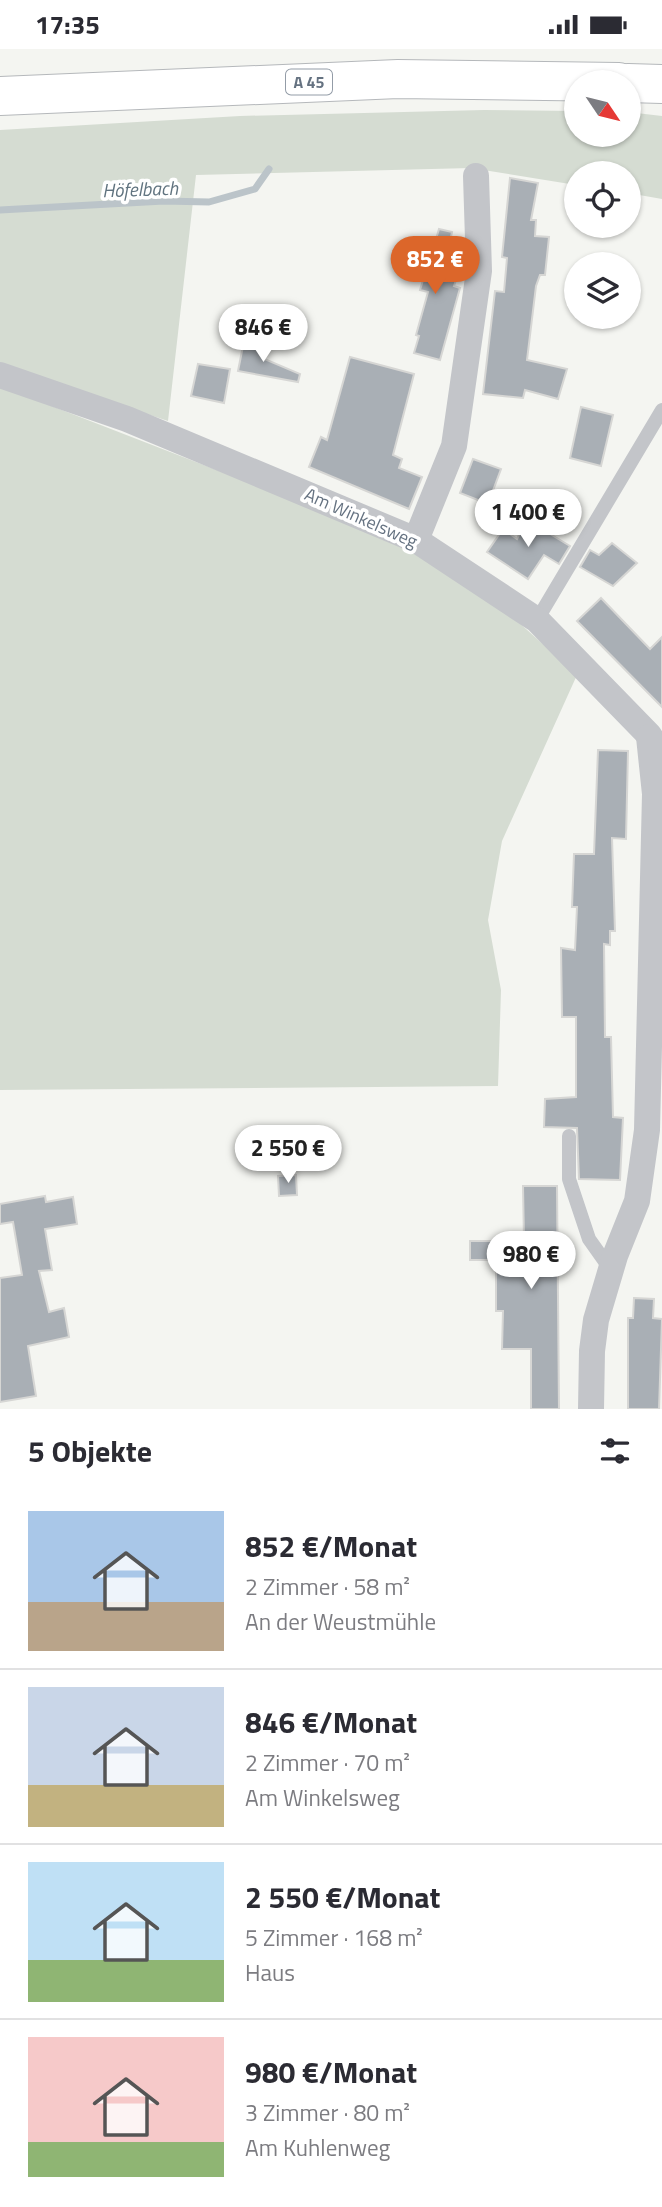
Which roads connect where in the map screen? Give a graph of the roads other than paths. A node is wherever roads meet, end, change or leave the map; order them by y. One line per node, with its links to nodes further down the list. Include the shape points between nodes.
1 (564, 81): 4 (highway, A 45, via 398,79)
2 (641, 83): 3 (highway)
3 (662, 84)
4 (0, 96)
5 (476, 176): 8 (street, via 479,271 454,446)
6 (0, 375): 8 (street, Am Winkelsweg, via 127,419)
7 (662, 409): 9 (lane)
8 (416, 540): 9 (street, Am Winkelsweg)
9 (537, 621): 10 (street, Am Winkelsweg)
10 (655, 745): 12 (street, via 647,1130 637,1201)
11 (569, 1136): 12 (lane, via 569,1179 589,1239)
12 (611, 1270): 13 (street, via 596,1320)
13 (591, 1409)

